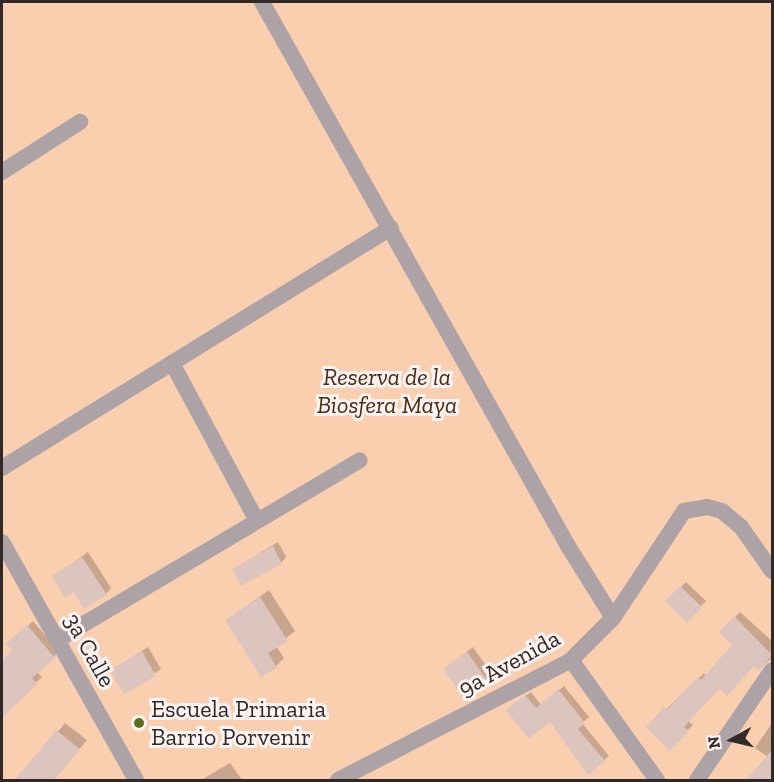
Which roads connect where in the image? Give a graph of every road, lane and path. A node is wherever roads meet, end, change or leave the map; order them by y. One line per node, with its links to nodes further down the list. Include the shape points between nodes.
1 (262, 2): 4 (street)
2 (80, 122): 3 (street)
3 (2, 172)
4 (391, 228): 5 (street); 11 (street, via 568,546)
5 (172, 363): 7 (street); 8 (street)
6 (360, 460): 8 (street)
7 (2, 468)
8 (257, 521): 12 (street)
9 (2, 542): 12 (street, 3a Calle)
10 (772, 572): 11 (street, 9a Avenida, via 741,527 722,511 707,507 684,511)
11 (613, 618): 13 (street, 9a Avenida)
12 (57, 640): 15 (street, 3a Calle)
13 (571, 660): 16 (street, 9a Avenida); 17 (street)
14 (772, 670): 18 (street)
15 (136, 780)
16 (338, 780)
17 (657, 780)
18 (697, 780)

